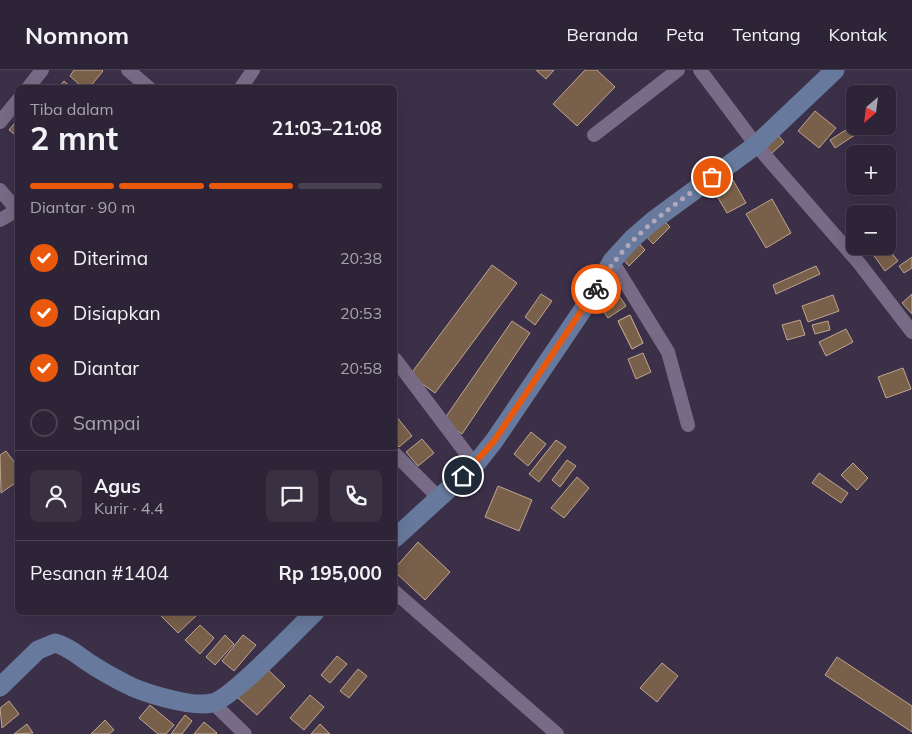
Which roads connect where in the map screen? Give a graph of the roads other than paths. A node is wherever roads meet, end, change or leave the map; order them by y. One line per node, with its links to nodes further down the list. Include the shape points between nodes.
1 (42, 70): 7 (street)
2 (128, 70): 8 (street)
3 (253, 70): 9 (street)
4 (678, 70): 12 (street)
5 (700, 70): 13 (street)
6 (835, 70): 13 (street)
7 (30, 85)
8 (146, 85)
9 (243, 85)
10 (15, 104): 11 (street)
11 (0, 122)
12 (594, 135)
13 (756, 145): 18 (street, via 654,220); 19 (street, via 859,263)
14 (0, 190): 15 (street)
15 (15, 209)
16 (15, 212): 17 (street)
17 (0, 220)
18 (612, 261): 21 (street, via 668,352); 23 (street, via 588,302)
19 (912, 332)
20 (397, 362): 23 (street)
21 (688, 425)
22 (397, 456): 24 (street)
23 (475, 465): 24 (street)
24 (440, 499): 25 (street)
25 (397, 536)
26 (397, 594): 31 (street)
27 (312, 615): 29 (street, via 239,686)
28 (0, 687): 29 (street, via 38,650 55,643 72,649 125,684 198,704)
29 (213, 703): 30 (street)
30 (245, 734)
31 (557, 734)

